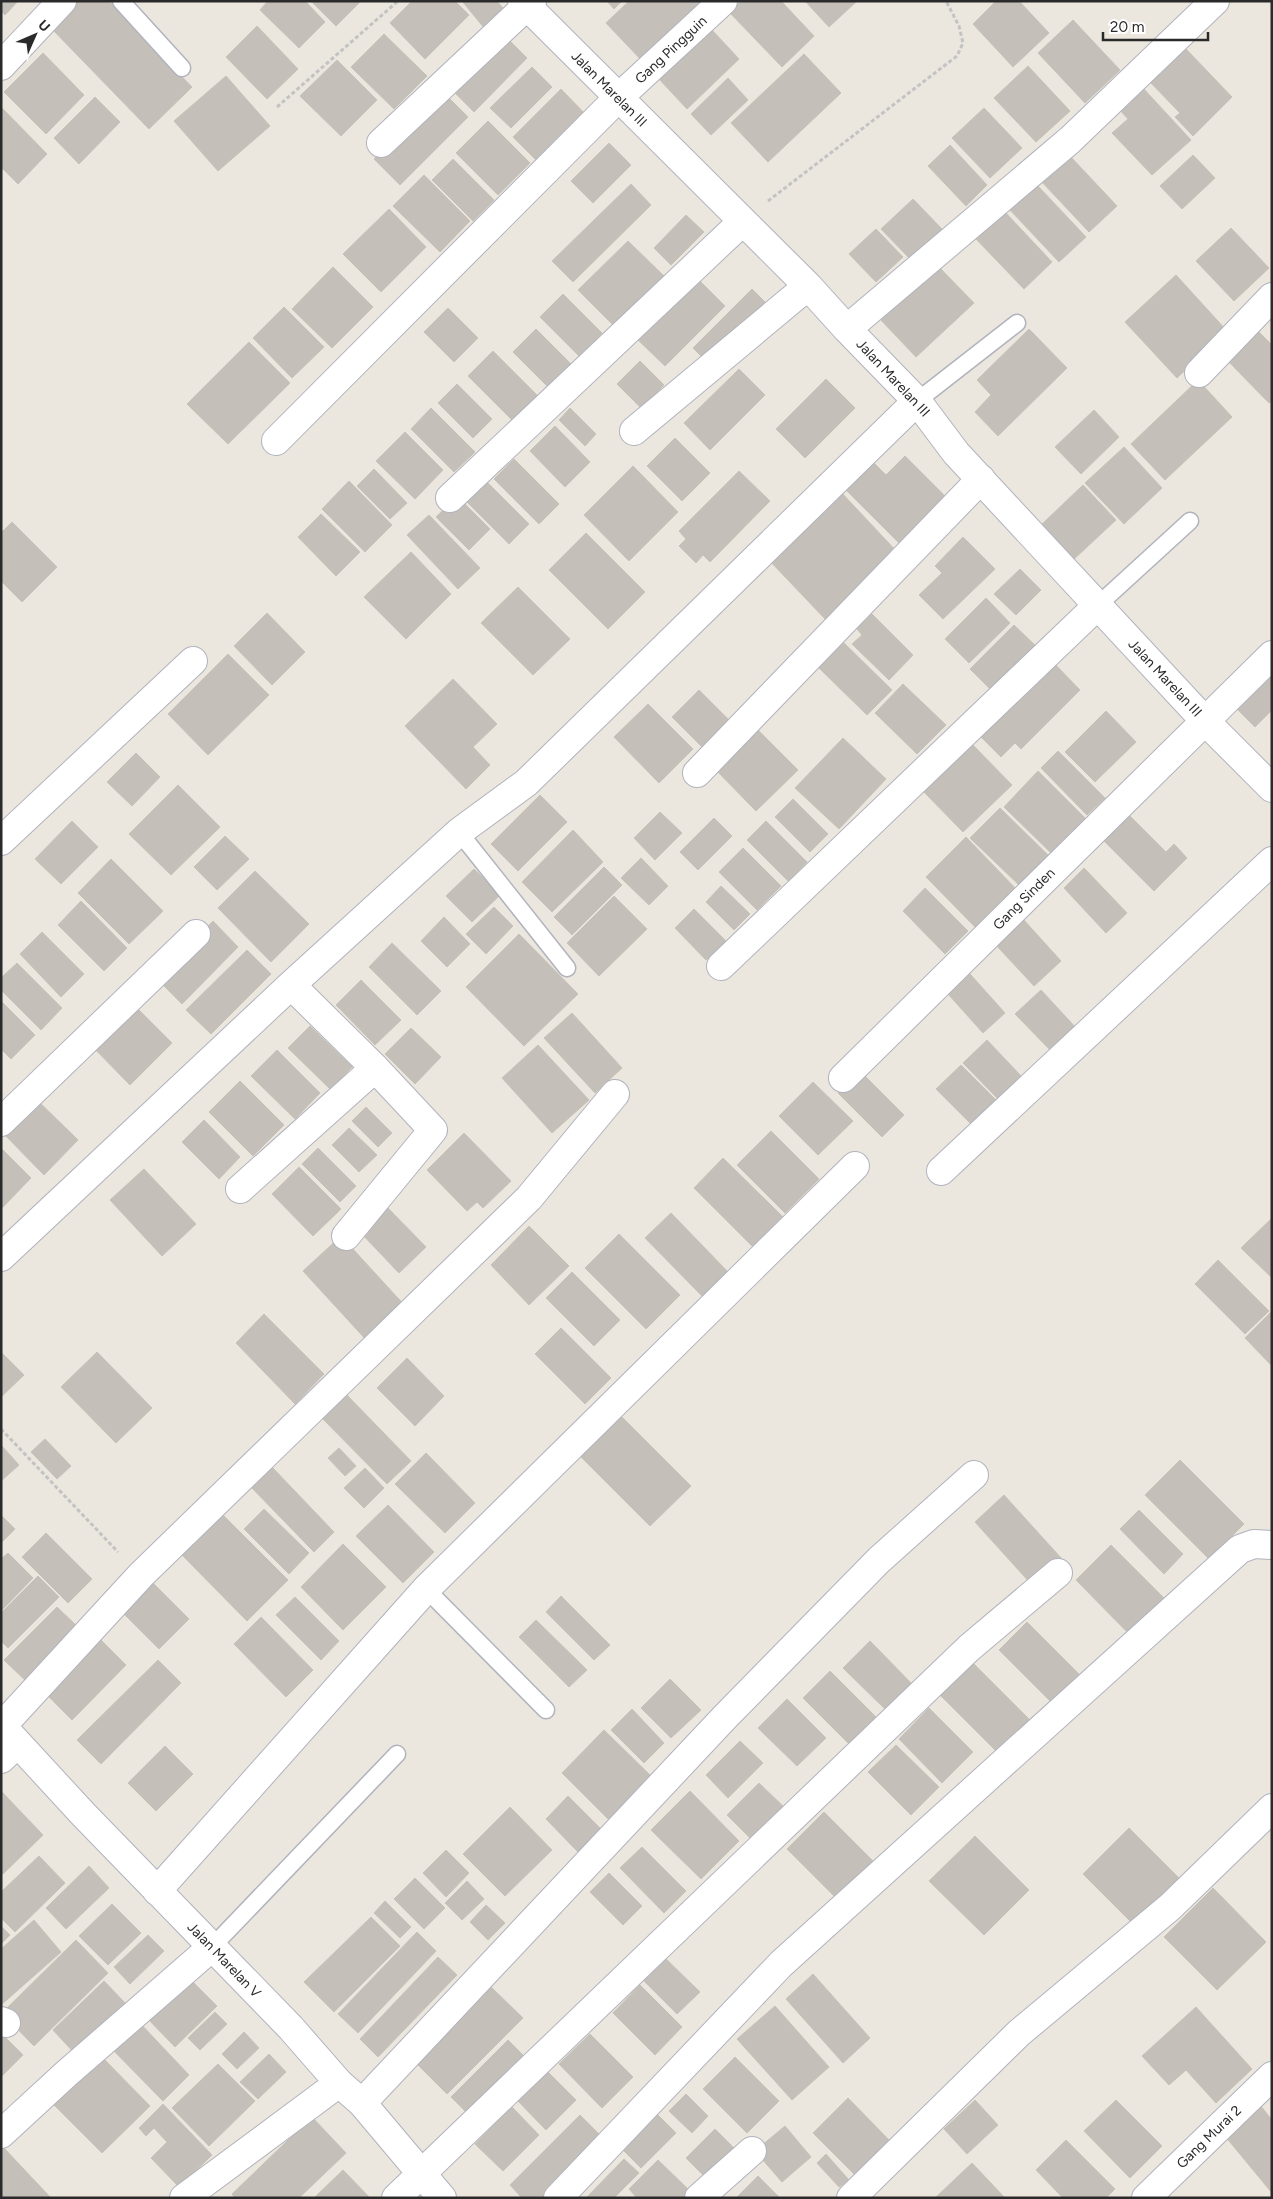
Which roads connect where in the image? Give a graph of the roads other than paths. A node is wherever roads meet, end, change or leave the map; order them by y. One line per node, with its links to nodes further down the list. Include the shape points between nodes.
1 (62, 1): 6 (street)
2 (121, 1): 7 (lane)
3 (723, 1): 8 (street, Gang Pingguin)
4 (1215, 1): 14 (street, via 1070,140)
5 (527, 3): 8 (street, Jalan Marelan III); 9 (street)
6 (1, 66)
7 (182, 68)
8 (618, 98): 10 (street, Jalan Marelan III); 18 (street, Gang Pingguin)
9 (382, 143)
10 (742, 222): 11 (street, Jalan Marelan III); 20 (street)
11 (808, 286): 14 (street, Jalan Marelan III); 17 (street)
12 (1272, 297): 15 (street)
13 (1017, 323): 16 (lane)
14 (846, 329): 16 (street, Jalan Marelan III)
15 (1199, 373)
16 (917, 400): 19 (street, Jalan Marelan III, via 956,453); 28 (street, via 526,783)
17 (634, 431)
18 (276, 441)
19 (981, 479): 22 (street, Jalan Marelan III); 26 (street)
20 (450, 498)
21 (1190, 521): 22 (lane)
22 (1098, 606): 25 (street, Jalan Marelan III); 32 (street)
23 (1272, 655): 25 (street, Gang Sinden)
24 (193, 661): 29 (street)
25 (1205, 721): 27 (street, Jalan Marelan III); 36 (street, Gang Sinden)
26 (697, 772)
27 (1272, 788)
28 (459, 832): 33 (lane); 34 (street)
29 (1, 841)
30 (1272, 861): 40 (street)
31 (196, 934): 38 (street)
32 (721, 966)
33 (567, 968)
34 (291, 985): 35 (street); 43 (street)
35 (375, 1068): 41 (street); 42 (street, via 432,1130)
36 (843, 1078)
37 (615, 1094): 49 (street, via 529,1198 141,1575)
38 (1, 1122)
39 (855, 1166): 47 (street)
40 (941, 1171)
41 (240, 1190)
42 (346, 1236)
43 (1, 1257)
44 (974, 1475): 56 (street, via 879,1560 725,1717)
45 (1272, 1546): 63 (street, via 1254,1544 1240,1549 788,1957)
46 (1058, 1573): 59 (street, via 969,1648)
47 (426, 1589): 48 (lane); 52 (street)
48 (546, 1710)
49 (5, 1739): 52 (street, Jalan Marelan V)
50 (397, 1754): 53 (lane)
51 (1272, 1808): 65 (street, via 1170,1907 1019,2033)
52 (157, 1890): 53 (street, Jalan Marelan V)
53 (212, 1947): 55 (street, Jalan Marelan V); 57 (street)
54 (1272, 2076): 66 (street, Gang Murai 2)
55 (339, 2083): 56 (street, Jalan Marelan V); 60 (street)
56 (362, 2103): 59 (street, Jalan Marelan V)
57 (1, 2134)
58 (752, 2151): 64 (street)
59 (421, 2174): 61 (street); 62 (street, Jalan Marelan V)
60 (190, 2196)
61 (396, 2198)
62 (442, 2198)
63 (558, 2198)
64 (699, 2198)
65 (852, 2198)
66 (1146, 2198)

